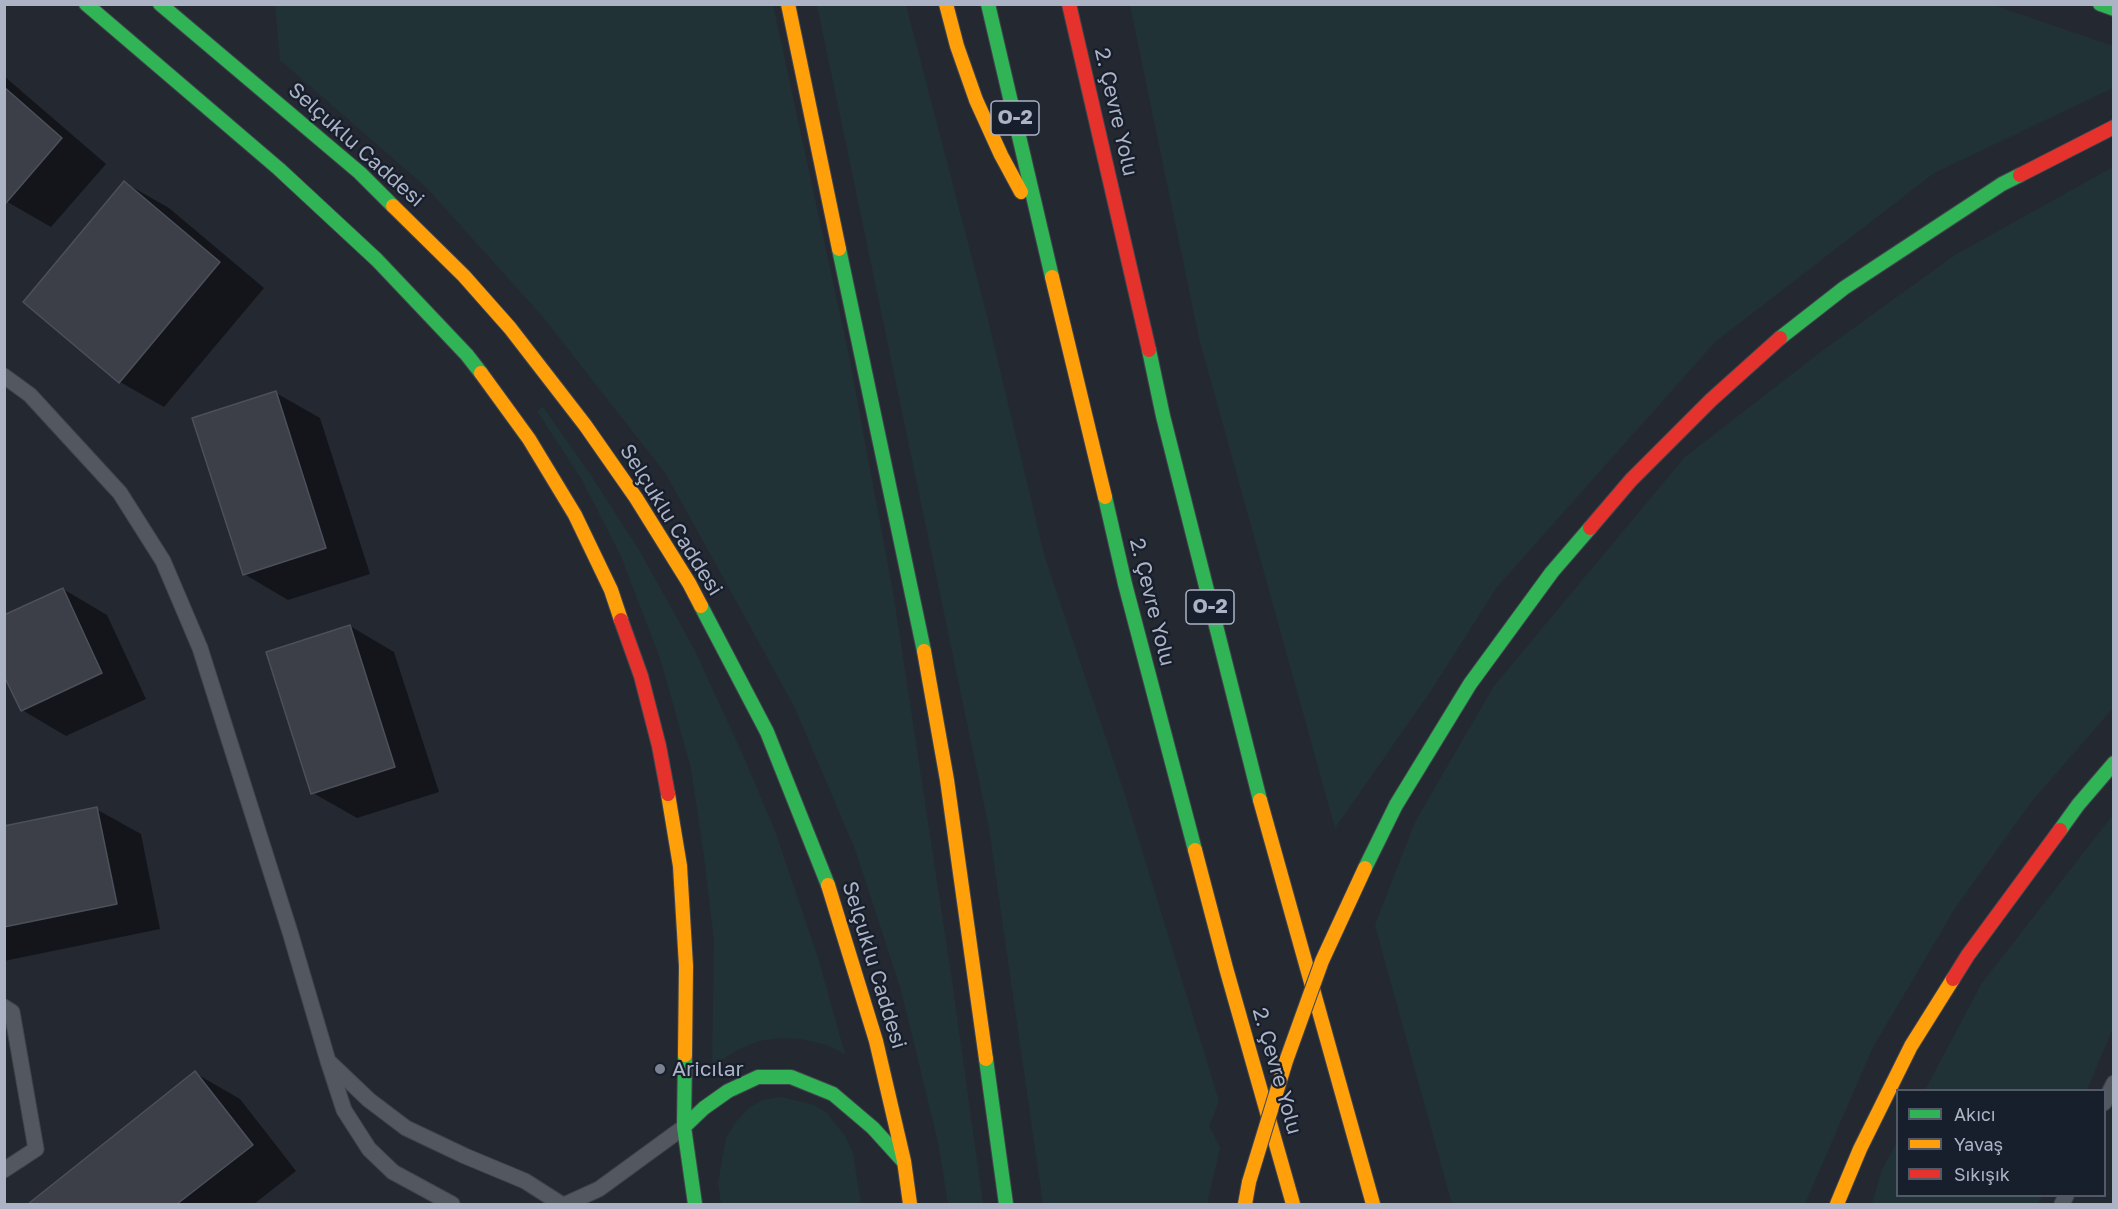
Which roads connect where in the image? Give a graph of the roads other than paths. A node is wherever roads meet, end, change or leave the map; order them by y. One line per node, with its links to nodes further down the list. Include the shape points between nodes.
1 (86, 4): 19 (main road, via 279,169 377,260 467,355 529,439 575,514 611,590 641,676 669,802 680,866 686,966)
2 (160, 4): 10 (main road, Selçuklu Caddesi)
3 (788, 4): 26 (main road, via 928,672)
4 (946, 4): 12 (main road, via 976,100)
5 (988, 4): 12 (main road, 2. Çevre Yolu / O-2)
6 (1069, 4): 29 (main road, 2. Çevre Yolu / O-2, via 1163,416 1236,707)
7 (2100, 4): 8 (main road)
8 (2114, 9)
9 (189, 13): 10 (lane)
10 (191, 30): 20 (main road, Selçuklu Caddesi, via 360,173 464,276 585,424 642,508 734,666 767,732 807,829 850,951)
11 (2114, 128): 27 (main road, bridge, via 2002,184 1844,288 1779,339 1631,480 1552,572 1470,684 1396,805 1365,868 1318,972 1286,1061)
12 (1042, 232): 28 (main road, 2. Çevre Yolu / O-2, via 1165,737)
13 (4, 376): 16 (lane, via 30,395 120,493 163,561 200,648)
14 (2114, 763): 30 (main road, via 2078,805 1961,965 1911,1046)
15 (4, 1007): 21 (lane, via 12,1012 36,1149)
16 (328, 1061): 22 (lane, via 344,1110 369,1149 393,1172); 23 (lane, via 406,1128 525,1181)
17 (2114, 1083): 18 (lane)
18 (2106, 1099)
19 (684, 1127): 20 (main road, via 728,1091 758,1077 790,1077 833,1094); 23 (lane, via 599,1189); 24 (main road)
20 (904, 1161): 25 (main road, Selçuklu Caddesi)
21 (4, 1170)
22 (452, 1204)
23 (564, 1204)
24 (695, 1204)
25 (910, 1204)
26 (1006, 1204)
27 (1245, 1204)
28 (1293, 1204)
29 (1373, 1204)
30 (1837, 1204)

